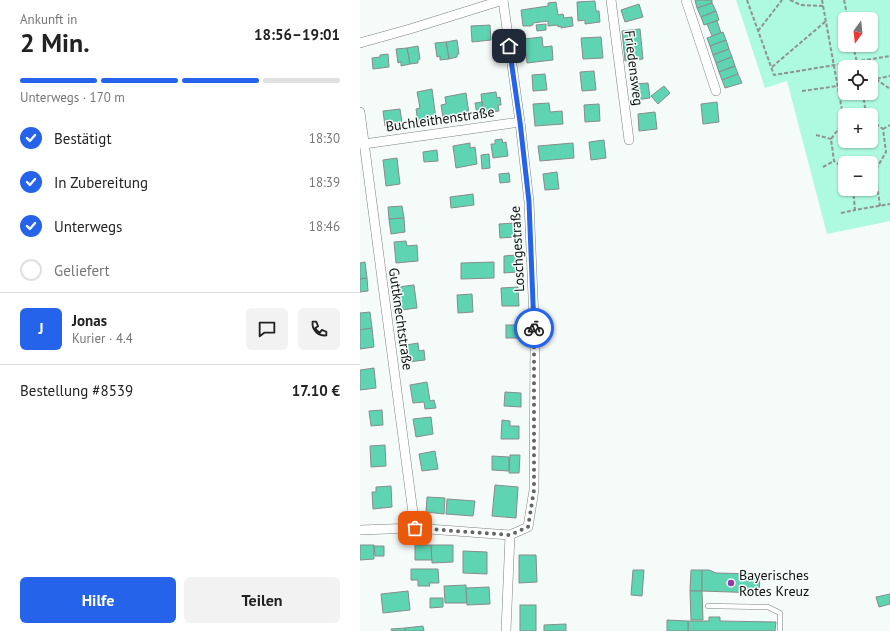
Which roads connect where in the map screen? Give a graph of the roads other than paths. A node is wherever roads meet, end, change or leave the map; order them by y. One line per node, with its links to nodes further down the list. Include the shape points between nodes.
1 (503, 0): 4 (street); 7 (street, Loschgestraße)
2 (611, 0): 8 (street, Friedensweg)
3 (686, 0): 5 (street)
4 (360, 42)
5 (716, 91)
6 (360, 112): 9 (street, Guttknechtstraße)
7 (520, 122): 9 (street, Buchleithenstraße); 12 (street, Loschgestraße, via 529,202 535,344 534,490 528,527)
8 (629, 140)
9 (364, 144): 10 (street, Guttknechtstraße)
10 (415, 528): 11 (street); 12 (street)
11 (360, 530)
12 (510, 535): 14 (street)
13 (708, 606): 15 (lane, via 768,608 780,613)
14 (506, 631)
15 (780, 631)

